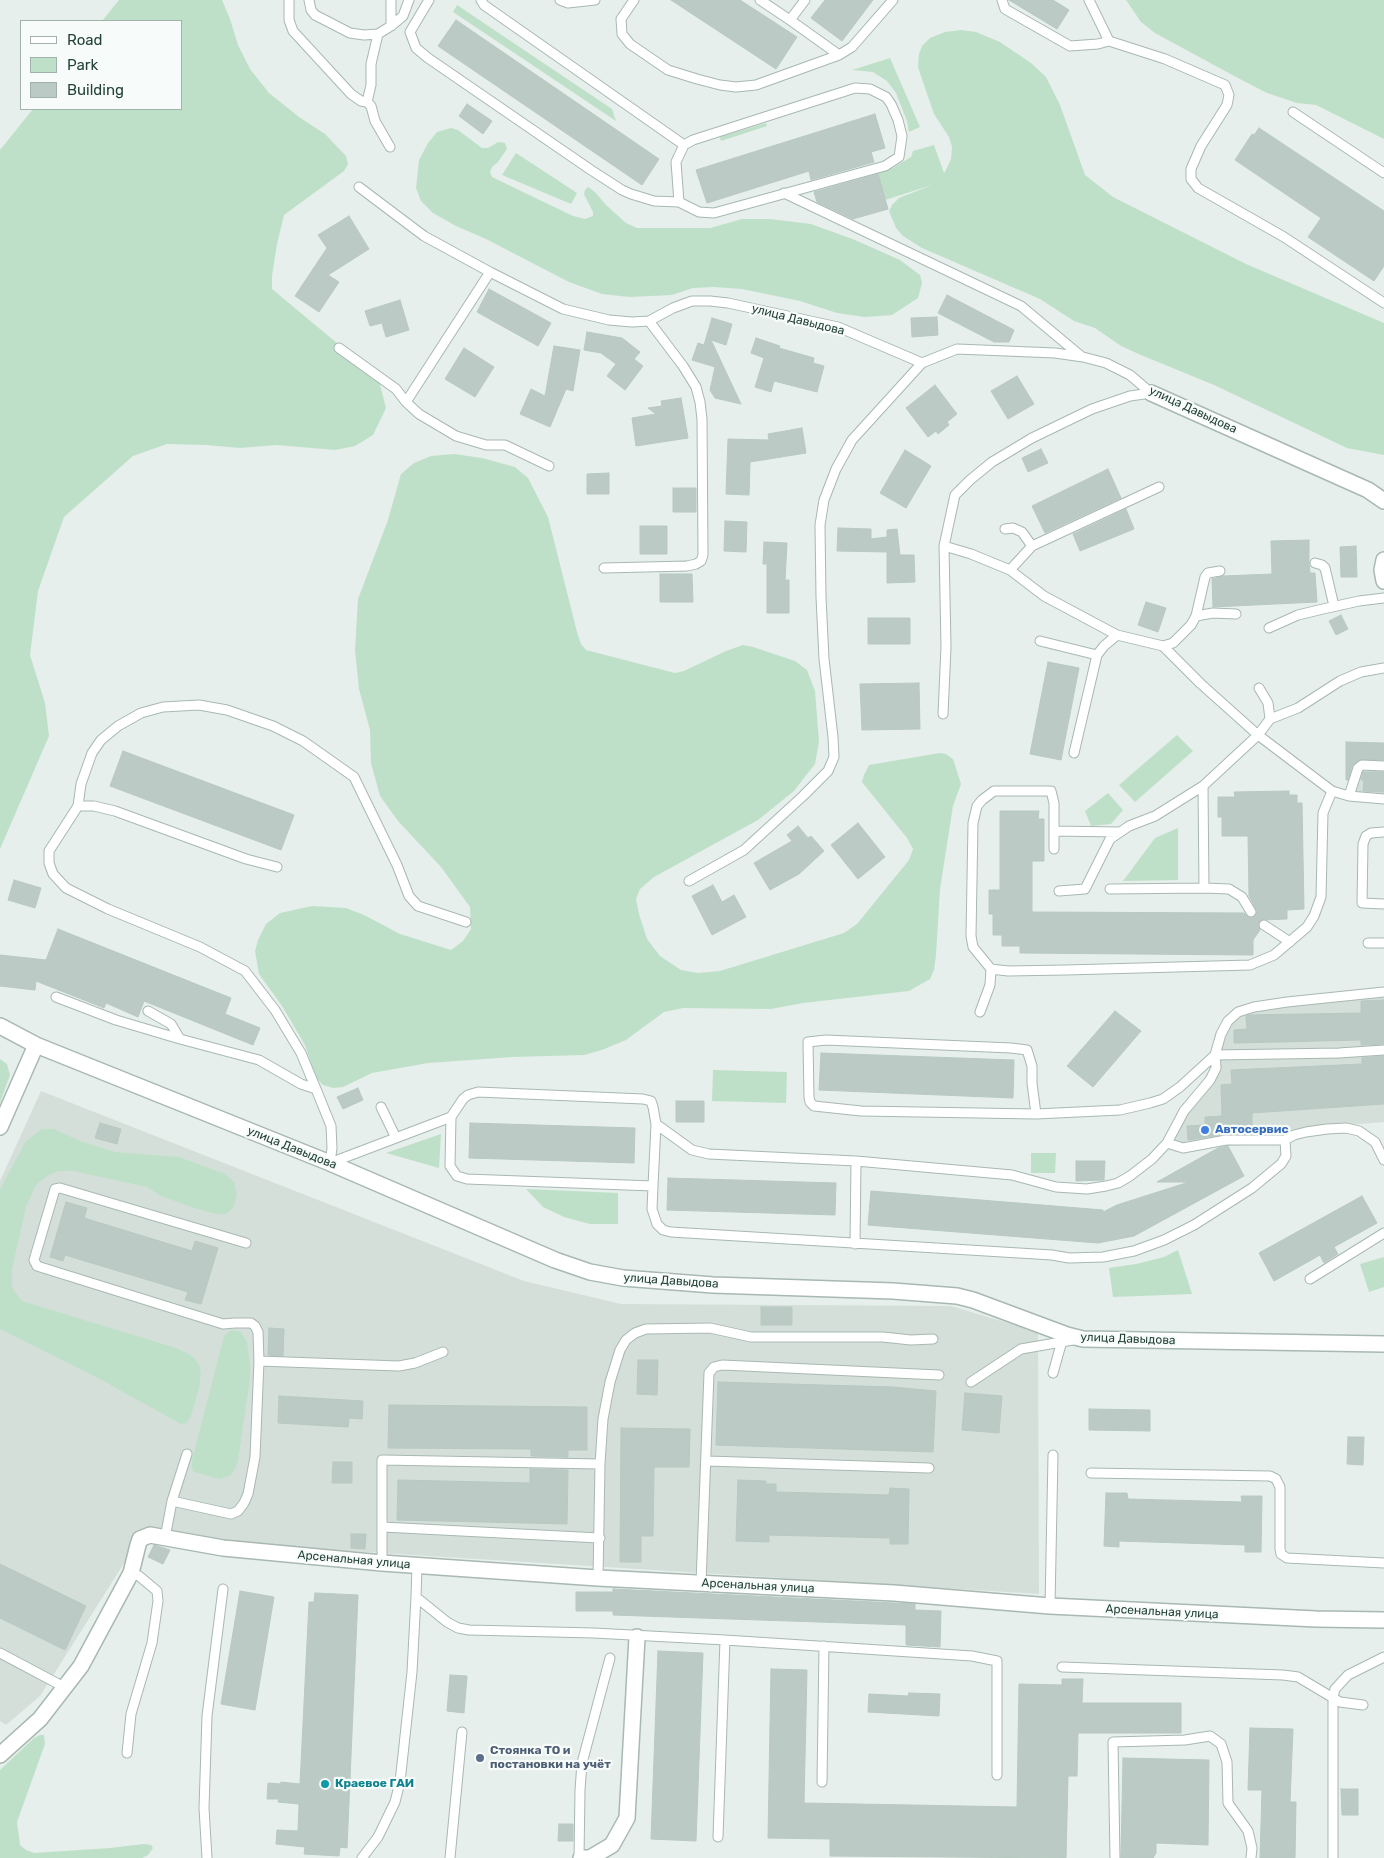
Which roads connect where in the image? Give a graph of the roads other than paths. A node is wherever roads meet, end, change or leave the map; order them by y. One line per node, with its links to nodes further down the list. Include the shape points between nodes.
1 (289, 0): 20 (lane, via 292,31 351,94)
2 (309, 0): 17 (lane, via 315,15 350,32)
3 (391, 0): 16 (lane)
4 (409, 0): 16 (lane, via 403,16)
5 (429, 0): 27 (lane, via 410,32 416,48 428,58 622,190 654,200)
6 (481, 0): 22 (lane)
7 (560, 0): 8 (lane, via 568,3)
8 (595, 0)
9 (634, 0): 19 (lane, via 621,19 622,34 630,44 668,70 697,79 736,87 756,85)
10 (760, 0): 15 (lane)
11 (805, 0): 15 (lane)
12 (893, 0): 19 (lane, via 852,47)
13 (1002, 0): 18 (lane, via 1005,9 1070,46)
14 (1089, 0): 18 (lane)
15 (790, 20): 19 (lane)
16 (391, 26): 17 (lane)
17 (378, 34): 20 (lane)
18 (1109, 40): 29 (lane, via 1165,59 1225,85 1229,95 1227,105 1201,146 1191,169 1191,180 1198,188 1284,237)
19 (838, 55)
20 (367, 102): 23 (lane)
21 (1293, 112): 24 (lane)
22 (684, 145): 26 (lane, via 855,88 870,89 886,98 898,120 902,136 899,157 885,166); 27 (lane, via 676,162)
23 (390, 147)
24 (1384, 172)
25 (358, 187): 28 (lane, улица Давыдова, via 424,236)
26 (784, 193): 27 (lane, via 714,213 699,212); 32 (lane, via 1021,306)
27 (679, 202)
28 (490, 272): 30 (lane, улица Давыдова, via 563,309 609,320); 35 (lane)
29 (1384, 303)
30 (649, 320): 33 (lane, улица Давыдова, via 692,301 728,303 838,327); 44 (lane, via 684,366 698,394 702,419 703,555 701,561 687,566)
31 (340, 348): 35 (lane, via 396,389)
32 (1082, 357): 33 (lane, улица Давыдова, via 958,349); 34 (lane, улица Давыдова, via 1106,363 1130,375)
33 (922, 363): 74 (lane, via 852,440 824,500 820,525 821,597 834,757 828,771 744,850)
34 (1151, 393): 38 (street, улица Давыдова, via 1368,490); 40 (lane, via 1130,396 1092,409 992,462 955,495)
35 (406, 402): 36 (lane, via 419,414 456,436 486,445 505,445)
36 (549, 466)
37 (1159, 487): 41 (lane)
38 (1384, 501)
39 (1005, 529): 41 (lane, via 1022,532)
40 (944, 546): 45 (lane); 59 (lane, via 946,647)
41 (1032, 546): 45 (lane)
42 (1384, 560): 47 (street)
43 (1315, 564): 49 (lane, via 1325,568)
44 (604, 568)
45 (1010, 570): 53 (lane, via 1044,596)
46 (1220, 571): 51 (lane, via 1208,573 1205,577)
47 (1384, 581)
48 (1384, 598): 49 (lane)
49 (1334, 606): 52 (lane, via 1298,615)
50 (1236, 614): 51 (lane)
51 (1196, 616): 55 (lane, via 1183,634)
52 (1269, 628)
53 (1117, 635): 55 (lane); 56 (lane)
54 (1040, 642): 56 (lane)
55 (1164, 646): 61 (lane, via 1196,680)
56 (1097, 655): 62 (lane)
57 (1384, 668): 60 (lane, via 1361,672 1340,681 1298,708)
58 (1259, 688): 60 (lane, via 1268,704)
59 (943, 714)
60 (1270, 720): 61 (lane)
61 (1258, 735): 64 (lane); 65 (lane)
62 (1074, 753)
63 (1384, 766): 66 (lane, via 1362,765 1358,768)
64 (1203, 786): 70 (lane, via 1155,816); 75 (lane)
65 (1332, 791): 66 (lane); 82 (lane, via 1323,813 1319,905 1307,926)
66 (1349, 796): 67 (lane)
67 (1384, 799)
68 (78, 806): 73 (lane, via 115,811 246,859); 80 (lane, via 81,784 92,753 101,740 118,726 141,713 163,707 200,705 227,710 273,726 303,741 354,777 409,896 418,906); 95 (lane, via 49,851 53,874 66,888 108,909 200,946 245,971 275,1010 301,1054)
69 (1054, 831): 70 (lane); 72 (lane); 85 (lane, via 1051,791 994,791 977,806 973,823 971,936 973,947)
70 (1119, 832): 77 (lane, via 1107,845 1087,887)
71 (1384, 832): 78 (lane, via 1371,833 1363,844 1362,903)
72 (1054, 849)
73 (277, 867)
74 (689, 881)
75 (1204, 888): 76 (lane); 79 (lane, via 1235,892)
76 (1110, 889)
77 (1059, 891)
78 (1384, 904)
79 (1251, 912)
80 (466, 922)
81 (1264, 925): 82 (lane)
82 (1290, 942): 85 (lane, via 1274,955 1250,965)
83 (1368, 943): 84 (lane)
84 (1384, 943)
85 (991, 969): 89 (lane, via 990,985)
86 (1384, 992): 94 (lane, via 1242,1010 1228,1021)
87 (56, 996): 91 (lane, via 116,1020)
88 (148, 1011): 91 (lane, via 171,1024)
89 (980, 1012)
90 (0, 1026): 92 (street, улица Давыдова)
91 (180, 1039): 95 (lane, via 259,1060)
92 (36, 1046): 100 (street); 107 (street, улица Давыдова)
93 (1384, 1050): 94 (lane, via 1339,1054)
94 (1215, 1055): 97 (lane, via 1163,1099 1120,1110); 104 (lane, via 1216,1068 1210,1080 1184,1111)
95 (316, 1089): 107 (lane, via 331,1126)
96 (381, 1107): 101 (lane)
97 (1036, 1114): 97 (lane, via 861,1111 814,1106 808,1097 808,1042 826,1040 1027,1050 1032,1066)
98 (451, 1117): 99 (lane, via 462,1099 478,1092 643,1099 651,1101); 101 (lane); 108 (lane, via 450,1166 461,1178)
99 (656, 1124): 106 (lane, via 692,1150 709,1154); 108 (lane)
100 (0, 1127)
101 (396, 1138): 107 (lane)
102 (1285, 1140): 103 (lane, via 1306,1132 1346,1128); 104 (lane, via 1226,1140 1182,1148); 111 (lane, via 1286,1156 1281,1164 1252,1188 1164,1240 1117,1255 1069,1258)
103 (1379, 1141): 105 (lane)
104 (1167, 1143): 106 (lane, via 1152,1159 1118,1182 1087,1189 1056,1187 1012,1175)
105 (1384, 1160)
106 (856, 1161): 111 (lane)
107 (330, 1163): 114 (street, улица Давыдова, via 590,1272 623,1278 714,1285 957,1296)
108 (653, 1186): 111 (lane, via 652,1209 657,1224 663,1230)
109 (1384, 1233): 112 (lane)
110 (246, 1243): 118 (lane, via 60,1188 55,1189 34,1260 37,1266 222,1324 251,1323 258,1332)
111 (855, 1244)
112 (1310, 1279)
113 (933, 1339): 125 (lane, via 751,1337 710,1328 646,1329 635,1333 620,1350 610,1382)
114 (1083, 1339): 115 (lane); 116 (street, улица Давыдова)
115 (1062, 1341): 119 (lane); 121 (lane, via 1017,1350)
116 (1384, 1344)
117 (443, 1352): 118 (lane, via 398,1366)
118 (259, 1361): 128 (lane, via 255,1457 244,1503 238,1512 231,1514)
119 (1053, 1373)
120 (939, 1376): 124 (lane, via 714,1367 709,1373)
121 (971, 1382)
122 (186, 1454): 128 (lane)
123 (1053, 1455): 140 (lane)
124 (707, 1461): 126 (lane); 137 (lane)
125 (600, 1464): 129 (lane, via 382,1460); 131 (lane)
126 (929, 1468)
127 (1091, 1473): 133 (lane, via 1270,1476 1280,1487 1281,1554 1287,1558)
128 (172, 1501): 130 (lane)
129 (382, 1527): 131 (lane); 132 (lane)
130 (165, 1538): 132 (street, Арсенальная улица, via 223,1548); 135 (street, Арсенальная улица, via 150,1535 140,1539)
131 (600, 1538): 136 (lane)
132 (382, 1563): 134 (street, Арсенальная улица)
133 (1384, 1563)
134 (417, 1566): 136 (street, Арсенальная улица); 139 (lane)
135 (132, 1573): 149 (street, via 93,1646); 153 (lane, via 156,1591 158,1601 152,1643 132,1714)
136 (598, 1578): 137 (street, Арсенальная улица)
137 (701, 1583): 140 (street, Арсенальная улица, via 894,1593)
138 (223, 1589): 158 (lane, via 207,1716 204,1808)
139 (416, 1597): 142 (lane, via 451,1625 469,1630); 159 (lane, via 400,1782 378,1837)
140 (1050, 1606): 141 (street, Арсенальная улица)
141 (1384, 1620)
142 (637, 1637): 143 (lane); 162 (street, via 627,1818 612,1845)
143 (725, 1640): 144 (lane); 157 (lane)
144 (824, 1646): 155 (lane, via 997,1660); 156 (lane)
145 (0, 1653): 149 (lane)
146 (1384, 1657): 150 (lane, via 1348,1675 1336,1689)
147 (610, 1658): 161 (lane, via 582,1763)
148 (1062, 1667): 150 (lane, via 1283,1675 1298,1677)
149 (66, 1688): 154 (street, via 40,1718)
150 (1334, 1697): 151 (lane, via 1340,1702); 165 (lane)
151 (1363, 1705)
152 (462, 1732): 160 (lane)
153 (128, 1753)
154 (0, 1755)
155 (997, 1775)
156 (822, 1782)
157 (718, 1837)
158 (207, 1858)
159 (362, 1858)
160 (450, 1858)
161 (580, 1858): 162 (street)
162 (591, 1858)
163 (1114, 1858): 164 (lane, via 1113,1742 1210,1736 1220,1744 1227,1762 1228,1804 1248,1831)
164 (1251, 1858)
165 (1333, 1858)

